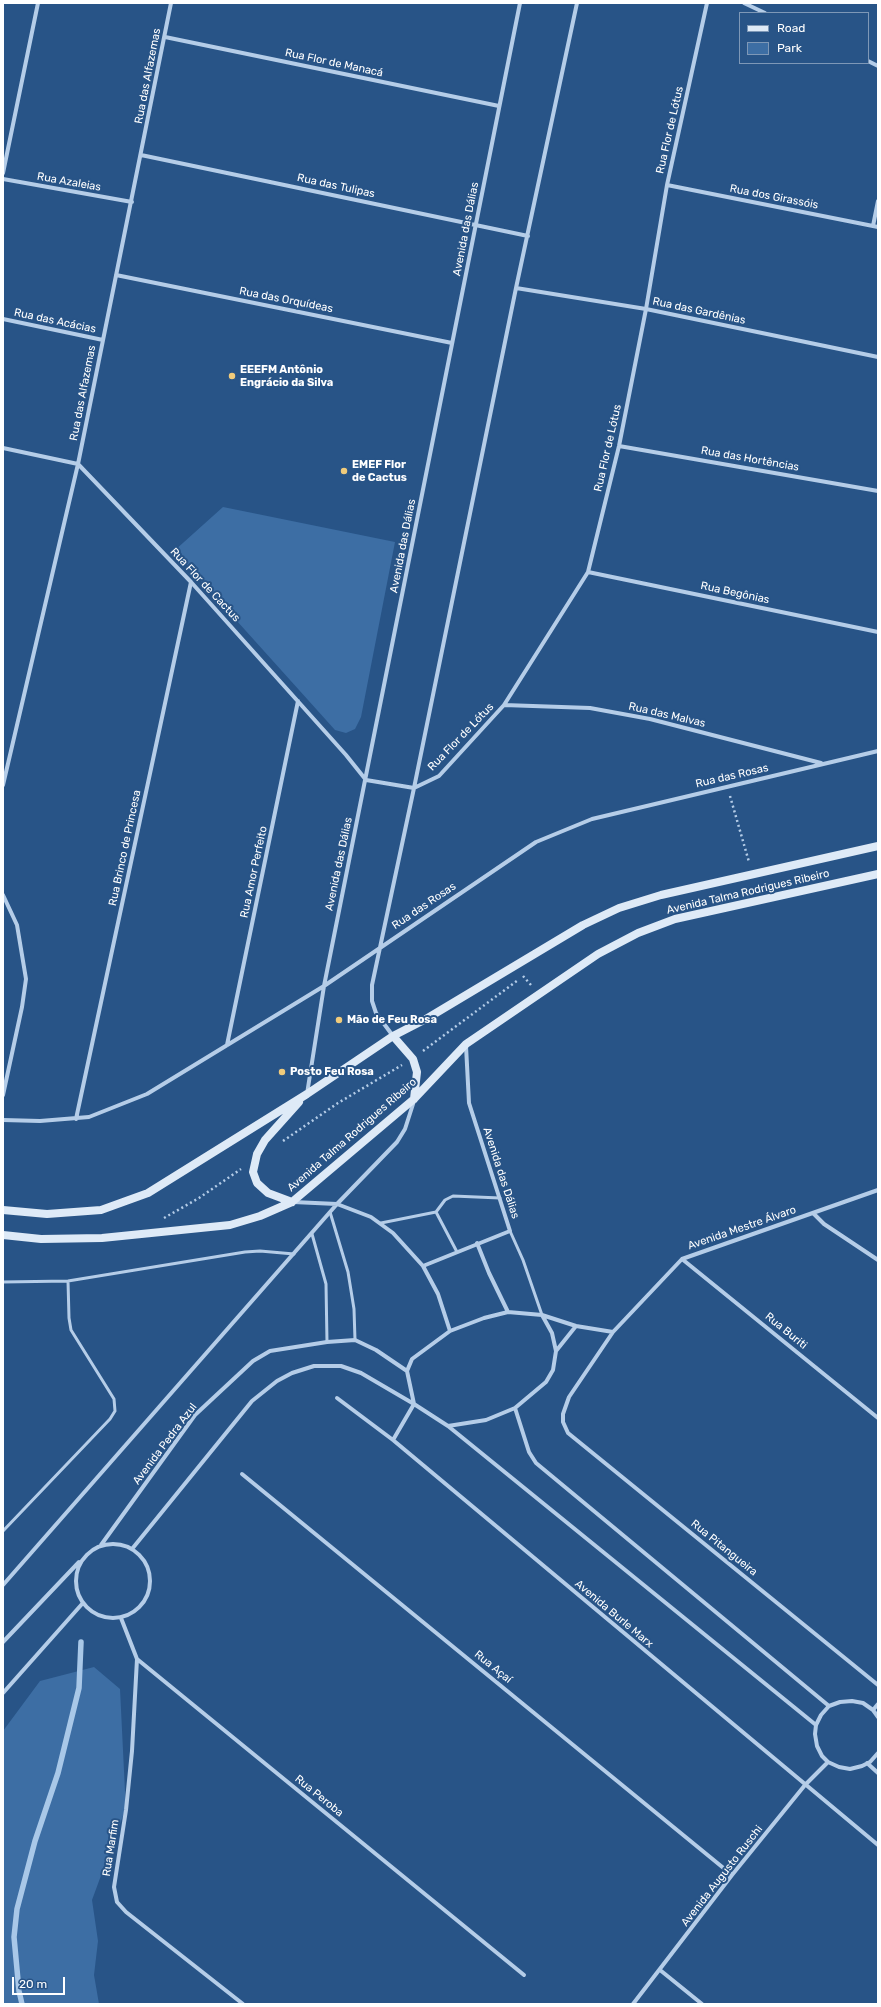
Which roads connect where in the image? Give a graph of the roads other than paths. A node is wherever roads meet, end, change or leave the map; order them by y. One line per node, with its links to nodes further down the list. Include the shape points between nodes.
1 (38, 3): 13 (street)
2 (171, 3): 8 (street, Rua das Alfazemas)
3 (520, 3): 11 (street, Avenida das Dálias)
4 (577, 3): 20 (street)
5 (707, 3): 15 (street, Rua Flor de Lótus)
6 (744, 3): 7 (street)
7 (763, 12)
8 (165, 37): 11 (street, Rua Flor de Manacá); 12 (street, Rua das Alfazemas)
9 (869, 62): 10 (street)
10 (878, 66)
11 (499, 106): 18 (street, Avenida das Dálias)
12 (141, 155): 17 (street, Rua das Alfazemas); 18 (street, Rua das Tulipas)
13 (3, 173)
14 (3, 179): 17 (street, Rua Azaleias)
15 (667, 184): 19 (street, Rua dos Girassóis); 23 (street, Rua Flor de Lótus)
16 (878, 201): 19 (street)
17 (132, 202): 21 (street, Rua das Alfazemas)
18 (476, 224): 20 (street, Rua das Tulipas); 26 (street, Avenida das Dálias)
19 (876, 227)
20 (528, 236): 22 (street)
21 (116, 275): 25 (street, Rua das Alfazemas); 26 (street, Rua das Orquídeas)
22 (516, 288): 23 (street, Rua das Gardênias); 41 (street)
23 (646, 309): 27 (street, Rua das Gardênias); 28 (street, Rua Flor de Lótus)
24 (3, 319): 25 (street, Rua das Acácias)
25 (103, 340): 30 (street, Rua das Alfazemas)
26 (452, 343): 39 (street, Avenida das Dálias)
27 (878, 356)
28 (619, 446): 31 (street, Rua das Hortências); 32 (street, Rua Flor de Lótus)
29 (3, 448): 30 (street)
30 (78, 464): 33 (street, Rua Flor de Cactus); 40 (street, Rua das Alfazemas)
31 (878, 491)
32 (588, 572): 34 (street, Rua Begônias); 36 (street, Rua Flor de Lótus)
33 (191, 582): 35 (street, Rua Flor de Cactus); 53 (street, Rua Brinco de Princesa)
34 (878, 632)
35 (298, 701): 39 (street, Rua Flor de Cactus); 49 (street, Rua Amor Perfeito)
36 (504, 705): 38 (street, Rua das Malvas, via 590,708 650,719); 41 (street, Rua Flor de Lótus, via 439,776)
37 (878, 751): 38 (street, Rua das Rosas)
38 (824, 764): 45 (street, Rua das Rosas, via 592,819 536,842)
39 (366, 780): 41 (street); 46 (street, Avenida das Dálias)
40 (3, 785)
41 (414, 788): 45 (street)
42 (878, 846): 47 (main road, Avenida Talma Rodrigues Ribeiro, via 661,894 619,908 584,925)
43 (878, 874): 48 (main road, Avenida Talma Rodrigues Ribeiro, via 674,919 638,932 598,954)
44 (3, 895): 51 (street, via 17,925 26,979)
45 (381, 946): 46 (street, Rua das Rosas); 47 (street, via 372,985 372,1001 376,1013)
46 (324, 986): 49 (street, Rua das Rosas); 50 (street, Avenida das Dálias)
47 (393, 1036): 50 (main road, Avenida Talma Rodrigues Ribeiro); 52 (main road, via 413,1059 417,1072)
48 (466, 1044): 52 (main road, Avenida Talma Rodrigues Ribeiro); 56 (street, Avenida das Dálias, via 469,1103)
49 (227, 1045): 53 (street, Rua das Rosas, via 147,1094 89,1117)
50 (307, 1094): 57 (main road, via 265,1140 257,1154 253,1172 257,1183 268,1192); 59 (main road, Avenida Talma Rodrigues Ribeiro, via 148,1193 126,1202 101,1210 55,1213)
51 (3, 1095)
52 (414, 1099): 57 (main road, Avenida Talma Rodrigues Ribeiro); 58 (street, via 405,1129 396,1142)
53 (76, 1119): 54 (street, Rua das Rosas)
54 (3, 1120)
55 (878, 1190): 62 (street)
56 (500, 1198): 61 (lane, via 453,1196 445,1200); 64 (street, Avenida das Dálias)
57 (292, 1202): 58 (street); 66 (main road, Avenida Talma Rodrigues Ribeiro, via 230,1225 155,1234 42,1239)
58 (337, 1204): 60 (street); 63 (street)
59 (3, 1210)
60 (330, 1212): 65 (street); 80 (lane, via 348,1272 354,1309)
61 (436, 1212): 63 (lane); 68 (lane)
62 (813, 1213): 70 (street, Avenida Mestre Álvaro); 71 (street, Avenida Mestre Álvaro, via 824,1224)
63 (381, 1223): 72 (street, via 394,1233)
64 (510, 1231): 67 (street, Avenida das Dálias); 76 (lane, via 524,1260)
65 (312, 1234): 69 (street); 81 (lane, via 326,1284)
66 (3, 1235)
67 (477, 1243): 68 (street, Avenida das Dálias); 75 (street)
68 (457, 1252): 72 (street, Avenida das Dálias)
69 (294, 1254): 73 (lane, via 245,1252); 96 (street)
70 (682, 1259): 79 (street, Avenida Mestre Álvaro); 87 (street, Rua Buriti)
71 (878, 1260)
72 (423, 1266): 78 (street, via 438,1294)
73 (68, 1281): 74 (lane); 92 (lane, via 71,1330 114,1399 115,1411)
74 (3, 1282)
75 (508, 1312): 76 (street); 78 (street)
76 (542, 1315): 77 (street); 82 (street, via 552,1333)
77 (576, 1326): 79 (street); 82 (street)
78 (450, 1331): 83 (street, via 412,1359)
79 (613, 1332): 88 (street, Avenida Mestre Álvaro, via 569,1397)
80 (355, 1340): 81 (street, Avenida Pedra Azul); 83 (street, Avenida Pedra Azul, via 376,1350)
81 (327, 1342): 93 (street, Avenida Pedra Azul, via 270,1351 253,1361 195,1415)
82 (556, 1351): 86 (street, via 553,1370 546,1382)
83 (407, 1371): 85 (street)
84 (337, 1398): 90 (street, Avenida Burle Marx)
85 (414, 1404): 89 (street); 90 (street); 94 (street, via 361,1373 341,1366 314,1366 292,1373 277,1381 252,1401)
86 (515, 1408): 89 (street, via 486,1420); 104 (street, via 529,1452 536,1463)
87 (878, 1418)
88 (563, 1422): 101 (street, Rua Pitangueira, via 568,1433)
89 (448, 1426): 107 (street)
90 (393, 1440): 112 (street, Avenida Burle Marx)
91 (242, 1474): 114 (street, Rua Açaí)
92 (3, 1531)
93 (102, 1545): 94 (street, via 117,1544); 95 (street, via 91,1550)
94 (132, 1549): 98 (street, via 142,1557 148,1568 149,1587 142,1604 133,1613)
95 (82, 1559): 97 (street, via 76,1573 76,1589); 99 (street)
96 (3, 1585)
97 (82, 1604): 98 (street, via 100,1616 110,1619); 102 (street)
98 (121, 1618): 100 (street, Rua Peroba)
99 (3, 1642)
100 (137, 1659): 116 (street, Rua Peroba); 117 (street, Rua Marfim, via 132,1751 114,1887 117,1902 126,1912)
101 (878, 1685)
102 (3, 1693)
103 (878, 1704): 105 (street)
104 (829, 1706): 105 (street, via 852,1701); 107 (street)
105 (873, 1710): 106 (street)
106 (878, 1717)
107 (816, 1725): 109 (street, via 816,1746)
108 (878, 1753): 110 (street)
109 (828, 1762): 110 (street, via 850,1769); 112 (street, Avenida Augusto Ruschi)
110 (867, 1764): 111 (street)
111 (878, 1773)
112 (805, 1785): 113 (street, Avenida Burle Marx); 114 (street, Avenida Augusto Ruschi)
113 (878, 1845)
114 (732, 1875): 115 (street, Avenida Augusto Ruschi)
115 (660, 1970): 118 (street, Avenida Augusto Ruschi); 119 (street)
116 (524, 1975)
117 (243, 2004)
118 (633, 2004)
119 (702, 2004)

